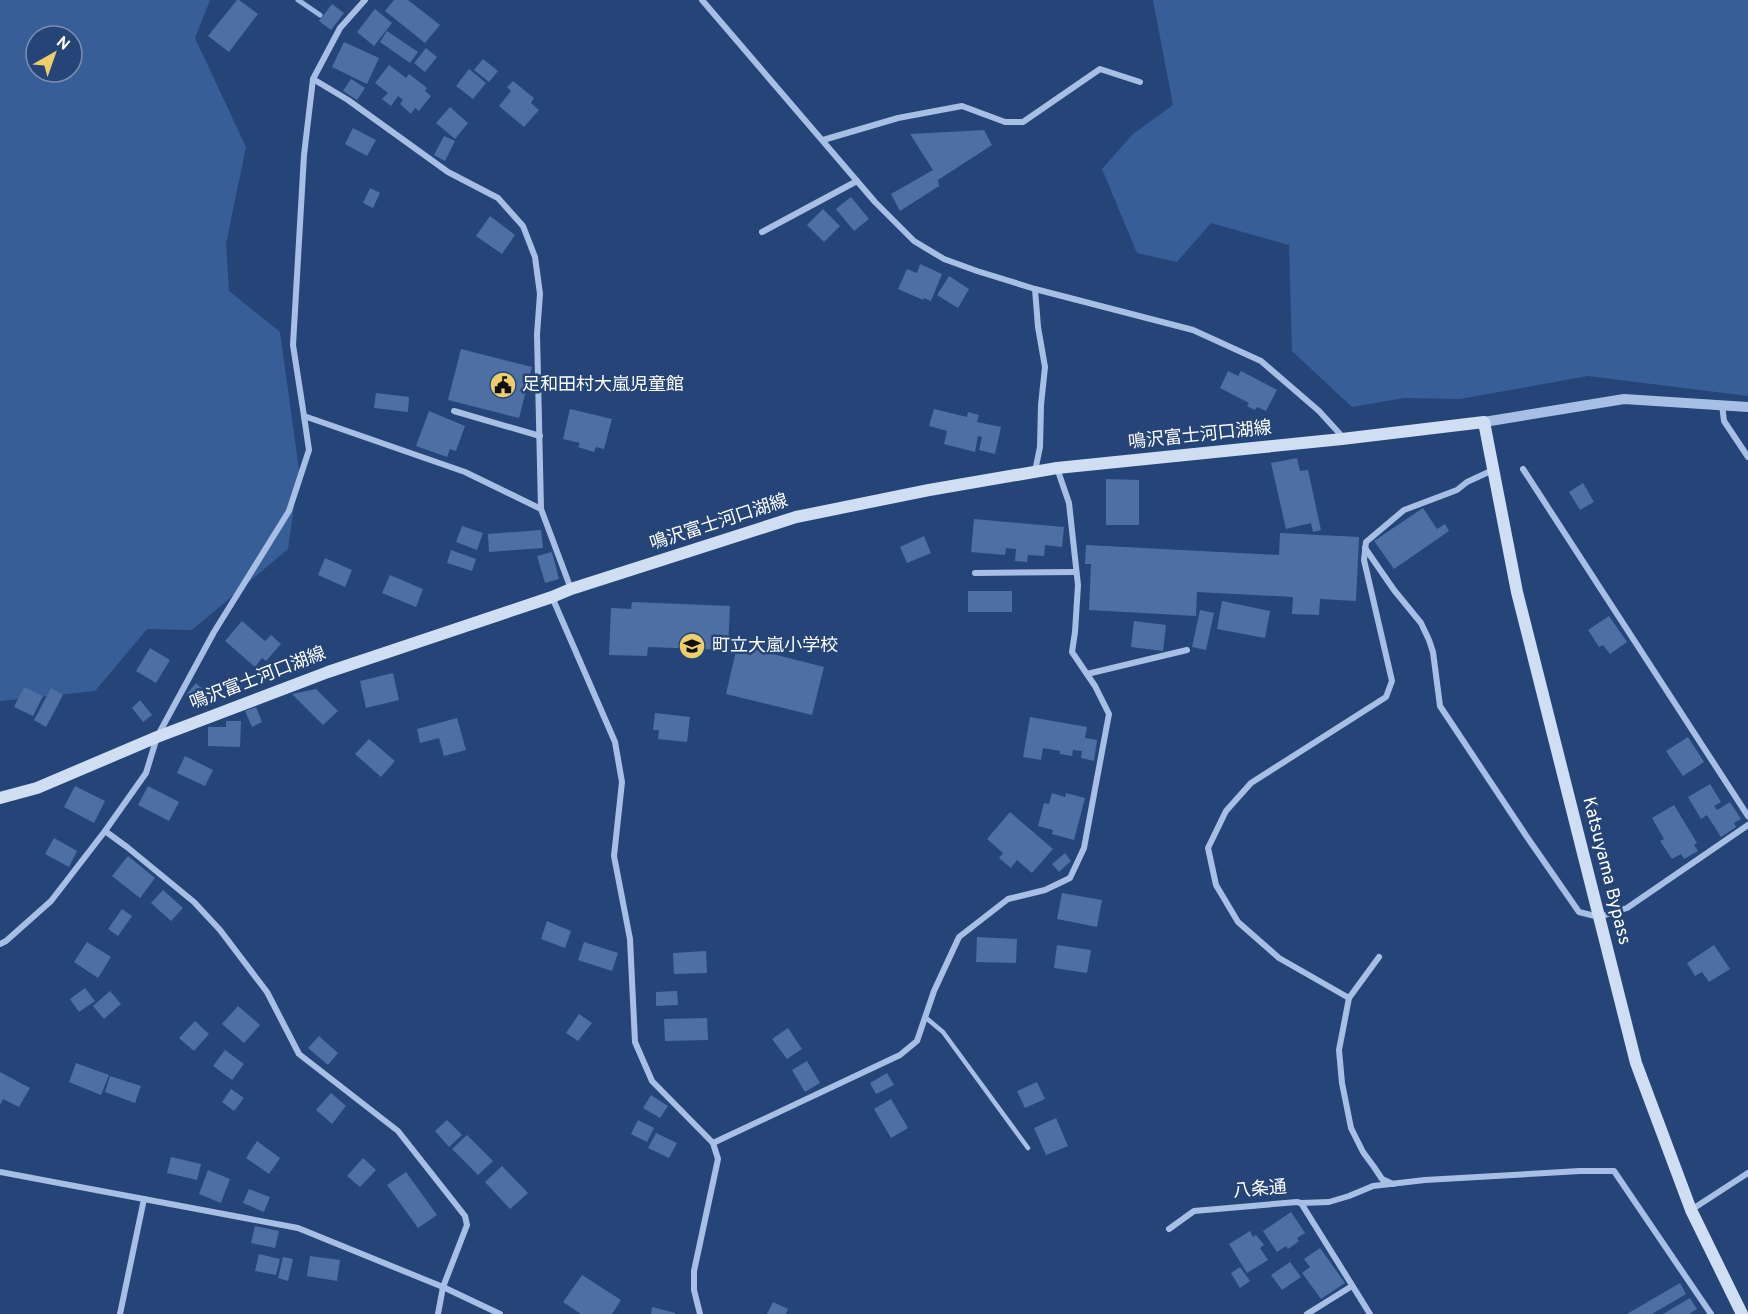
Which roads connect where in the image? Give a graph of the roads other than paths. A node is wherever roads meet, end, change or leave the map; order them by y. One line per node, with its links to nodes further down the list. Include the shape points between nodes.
1 (365, 0): 3 (street, via 340,28)
2 (702, 0): 5 (street)
3 (313, 79): 12 (street, via 304,155 293,345); 14 (street, via 448,172 498,198 523,226 535,256 540,294)
4 (1140, 82): 5 (street, via 1100,69 1023,122 1005,122 962,106 898,118)
5 (824, 140): 6 (street)
6 (857, 181): 7 (street); 8 (street, via 914,241 944,259)
7 (762, 232)
8 (1035, 289): 15 (street, via 1193,330 1262,362 1319,411); 20 (street, via 1045,367)
9 (1722, 405): 10 (street); 13 (street, via 1624,399); 16 (street, via 1724,421)
10 (1748, 407)
11 (454, 411): 14 (street)
12 (303, 416): 21 (street, via 465,472); 29 (street, via 309,450 289,511 214,632)
13 (1484, 422): 15 (main road, 鳴沢富士河口湖線); 19 (main road, Katsuyama Bypass)
14 (540, 436): 21 (street)
15 (1342, 439): 17 (main road, 鳴沢富士河口湖線)
16 (1748, 458)
17 (1057, 468): 20 (main road, 鳴沢富士河口湖線); 23 (street, via 1069,503)
18 (1523, 469): 31 (street)
19 (1494, 470): 22 (street, via 1457,490 1404,510 1366,542); 34 (main road, Katsuyama Bypass, via 1517,592)
20 (1035, 471): 25 (main road, 鳴沢富士河口湖線, via 796,517)
21 (541, 509): 25 (street)
22 (1365, 548): 34 (street, via 1421,622 1433,652 1440,706 1579,912); 37 (street, via 1364,560 1392,681 1386,697 1251,783 1226,811 1208,848 1216,885 1238,922 1279,958)
23 (1076, 572): 24 (street); 28 (street, via 1072,652)
24 (975, 573)
25 (571, 589): 26 (main road, 鳴沢富士河口湖線)
26 (552, 597): 29 (main road, 鳴沢富士河口湖線, via 328,672); 39 (street, via 615,742 622,782 614,856 630,939 635,1042 652,1081)
27 (1187, 650): 28 (street)
28 (1087, 674): 38 (street, via 1108,714 1084,848 1070,878 1045,890 1008,899 959,937)
29 (157, 737): 30 (main road, 鳴沢富士河口湖線, via 37,788); 33 (street, via 146,773)
30 (0, 798)
31 (1748, 816)
32 (1748, 825): 34 (street, via 1627,908)
33 (105, 831): 35 (street, via 51,901); 49 (street, via 194,902 267,992 299,1054 398,1131 465,1216 467,1225)
34 (1599, 917): 46 (main road, Katsuyama Bypass, via 1636,1063)
35 (0, 944)
36 (1379, 957): 37 (street)
37 (1349, 998): 43 (street, via 1339,1050 1351,1128 1382,1179)
38 (925, 1017): 39 (street, via 917,1041 900,1055); 40 (lane, via 943,1032)
39 (713, 1143): 53 (street, via 718,1159 694,1271)
40 (1028, 1148)
41 (0, 1172): 44 (street)
42 (1748, 1173): 46 (street)
43 (1393, 1184): 45 (street, via 1373,1186 1329,1202); 56 (street, via 1614,1171)
44 (144, 1199): 49 (street, via 298,1228); 50 (street)
45 (1301, 1203): 47 (street, 八条通, via 1194,1211); 48 (street, 八条通)
46 (1691, 1210): 57 (main road, Katsuyama Bypass)
47 (1169, 1228)
48 (1352, 1286): 54 (street); 55 (street, 八条通)
49 (443, 1287): 51 (street); 52 (street)
50 (120, 1314)
51 (438, 1314)
52 (500, 1314)
53 (700, 1314)
54 (1307, 1314)
55 (1370, 1314)
56 (1711, 1314)
57 (1742, 1314)

